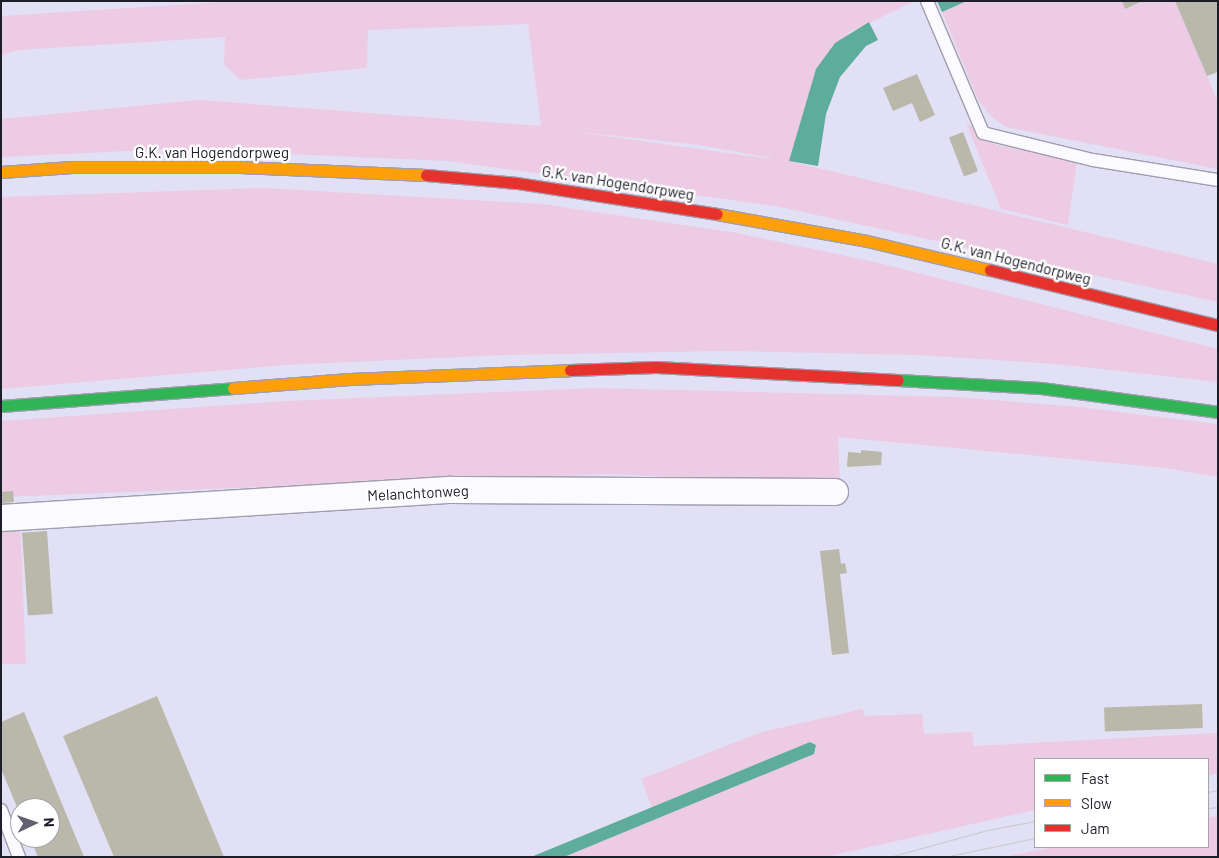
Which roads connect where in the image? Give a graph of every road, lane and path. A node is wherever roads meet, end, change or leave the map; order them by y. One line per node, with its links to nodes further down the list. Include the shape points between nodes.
1 (926, 1): 3 (lane, via 983,134 1093,160)
2 (1, 172): 4 (main road, G.K. van Hogendorpweg, via 72,167 240,166 374,171 517,184 642,200 867,241)
3 (1218, 180)
4 (1218, 325)
5 (1, 406): 6 (main road, via 350,379 656,367 1042,388)
6 (1218, 412)
7 (835, 492): 8 (street, Melanchtonweg, via 451,490)
8 (1, 518)
9 (1, 810): 10 (lane)
10 (19, 857)

